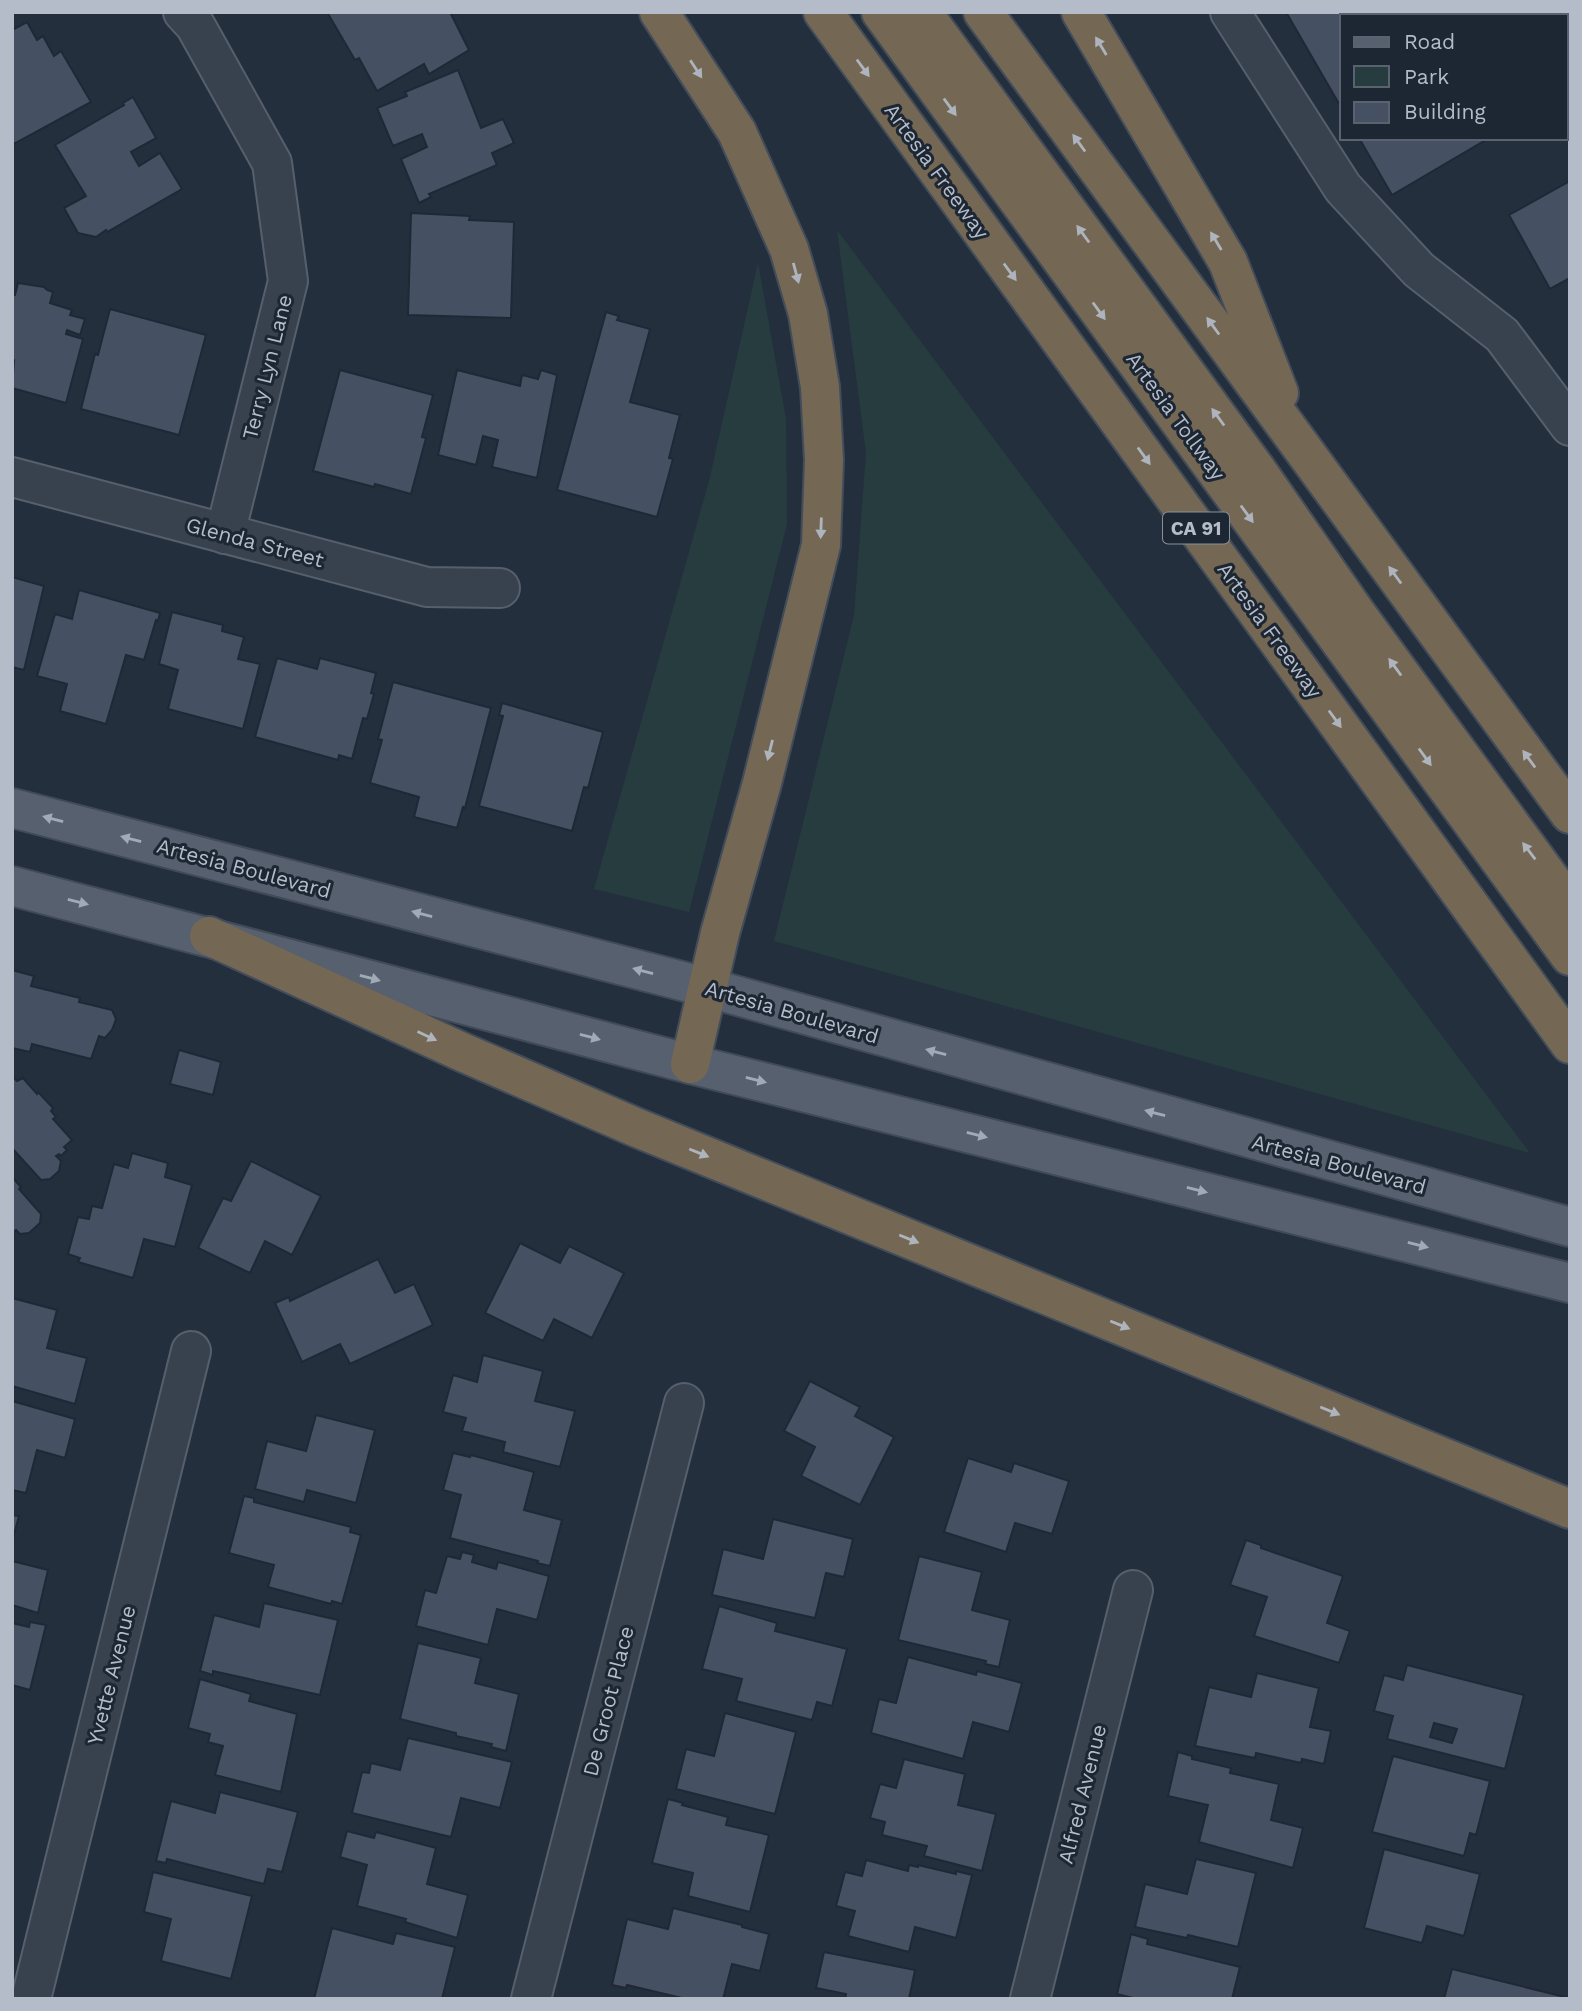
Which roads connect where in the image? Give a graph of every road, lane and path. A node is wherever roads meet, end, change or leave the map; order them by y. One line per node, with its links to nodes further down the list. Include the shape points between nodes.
1 (183, 12): 12 (street, Terry Lyn Lane, via 195,25 272,163 288,281)
2 (659, 12): 20 (highway, one-way to 20, via 737,132 789,249 820,387 824,460 821,545)
3 (822, 12): 21 (highway, Artesia Freeway / CA 91, one-way to 21)
4 (881, 12): 19 (highway, Artesia Tollway, one-way to 19)
5 (922, 12): 17 (highway, Artesia Tollway, one-way to 5)
6 (983, 12): 10 (highway, one-way to 6)
7 (1081, 12): 10 (highway, one-way to 7, via 1228,262)
8 (1230, 12): 9 (street, via 1343,188 1419,270 1502,335)
9 (1570, 426)
10 (1297, 441): 15 (highway, one-way to 10)
11 (12, 477): 12 (street, Glenda Street)
12 (225, 534): 13 (street, Glenda Street, via 427,587)
13 (500, 588)
14 (12, 808): 20 (main road, Artesia Boulevard, one-way to 14)
15 (1570, 814)
16 (12, 886): 18 (main road, one-way to 18)
17 (1570, 906)
18 (209, 936): 22 (main road, one-way to 22); 27 (highway, one-way to 27, via 635,1127)
19 (1570, 956)
20 (709, 989): 22 (highway); 23 (main road, Artesia Boulevard, one-way to 20)
21 (1570, 1044)
22 (690, 1064): 24 (main road, one-way to 24)
23 (1570, 1227)
24 (1570, 1283)
25 (191, 1351): 29 (street, Yvette Avenue)
26 (684, 1403): 30 (street, De Groot Place)
27 (1570, 1509)
28 (1133, 1590): 31 (street, Alfred Avenue)
29 (31, 1999)
30 (531, 1999)
31 (1030, 1999)

